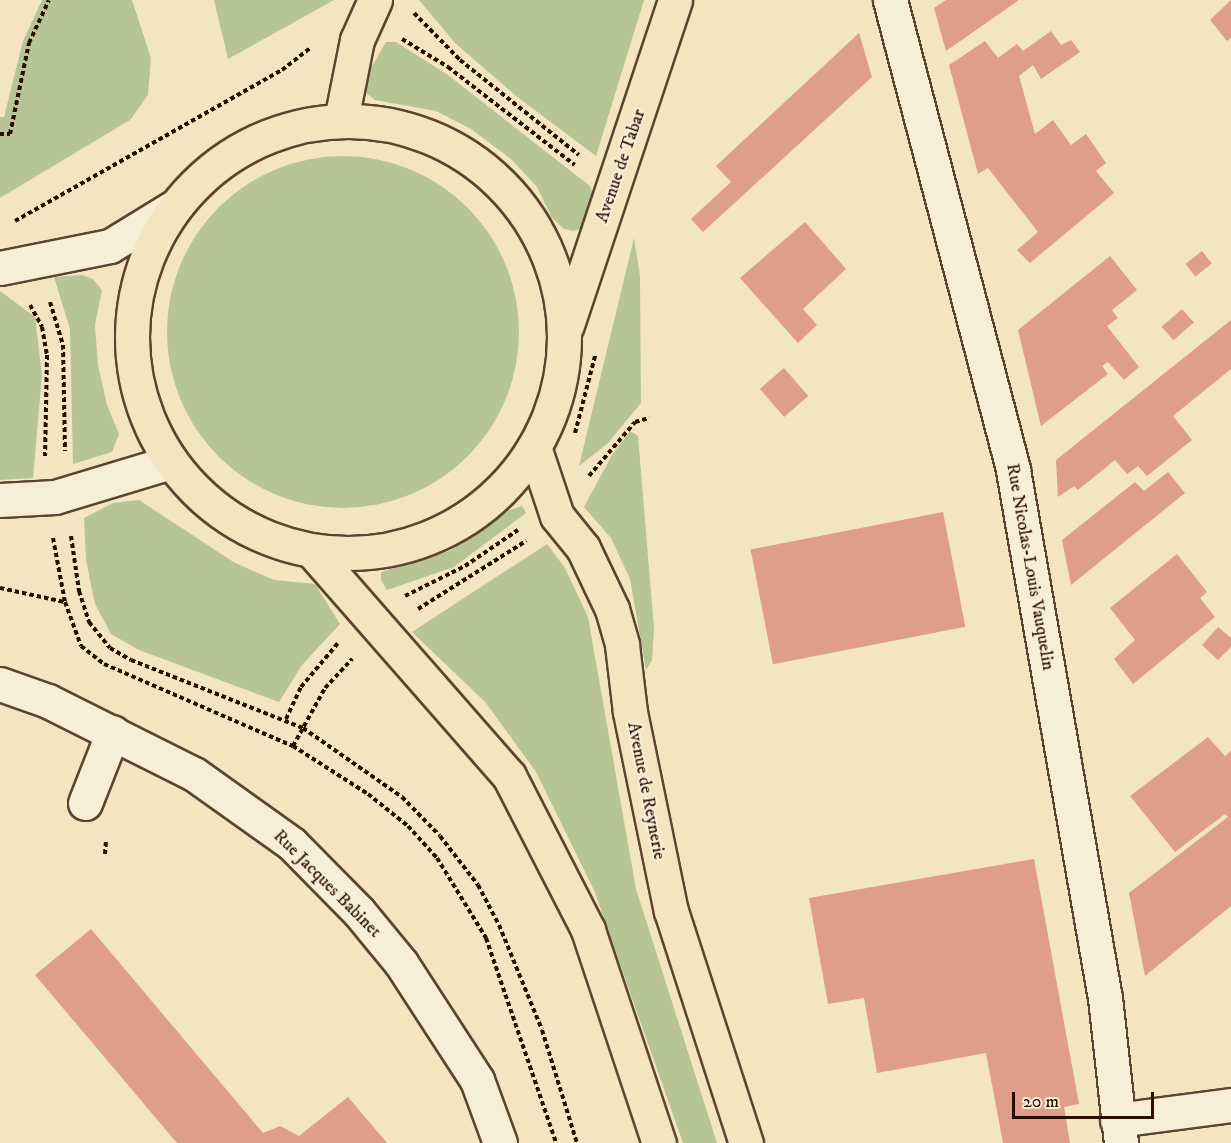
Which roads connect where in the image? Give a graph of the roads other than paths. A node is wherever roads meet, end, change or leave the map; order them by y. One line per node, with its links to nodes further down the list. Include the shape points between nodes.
1 (375, 0): 4 (main road, via 357,40)
2 (675, 0): 7 (main road, Avenue de Tabar)
3 (890, 0): 16 (street, Rue Nicolas-Louis Vauquelin, via 1013,470 1105,998)
4 (341, 120): 5 (main road, via 300,126 262,138 226,158); 7 (main road, via 408,128 471,158 497,179 520,205 548,254 561,298)
5 (174, 207): 6 (street, via 110,246); 9 (main road, via 143,268 131,335 141,401)
6 (13, 265)
7 (565, 332): 8 (main road, via 557,392)
8 (534, 447): 11 (main road, via 491,500 460,523 388,550 351,554); 19 (main road, Avenue de Reynerie, via 555,507 584,548 612,609 671,911)
9 (171, 462): 10 (street, via 55,496); 11 (main road, via 192,488 244,528 280,544)
10 (0, 500)
11 (312, 551): 18 (main road, via 509,776 588,930)
12 (0, 684): 13 (street, Rue Jacques Babinet, via 48,701)
13 (113, 732): 14 (street); 17 (street, Rue Jacques Babinet, via 194,774 260,820 292,844 359,912 401,963 471,1071)
14 (85, 803)
15 (1231, 1105): 16 (street)
16 (1119, 1132)
17 (500, 1143)
18 (659, 1143)
19 (746, 1143)

